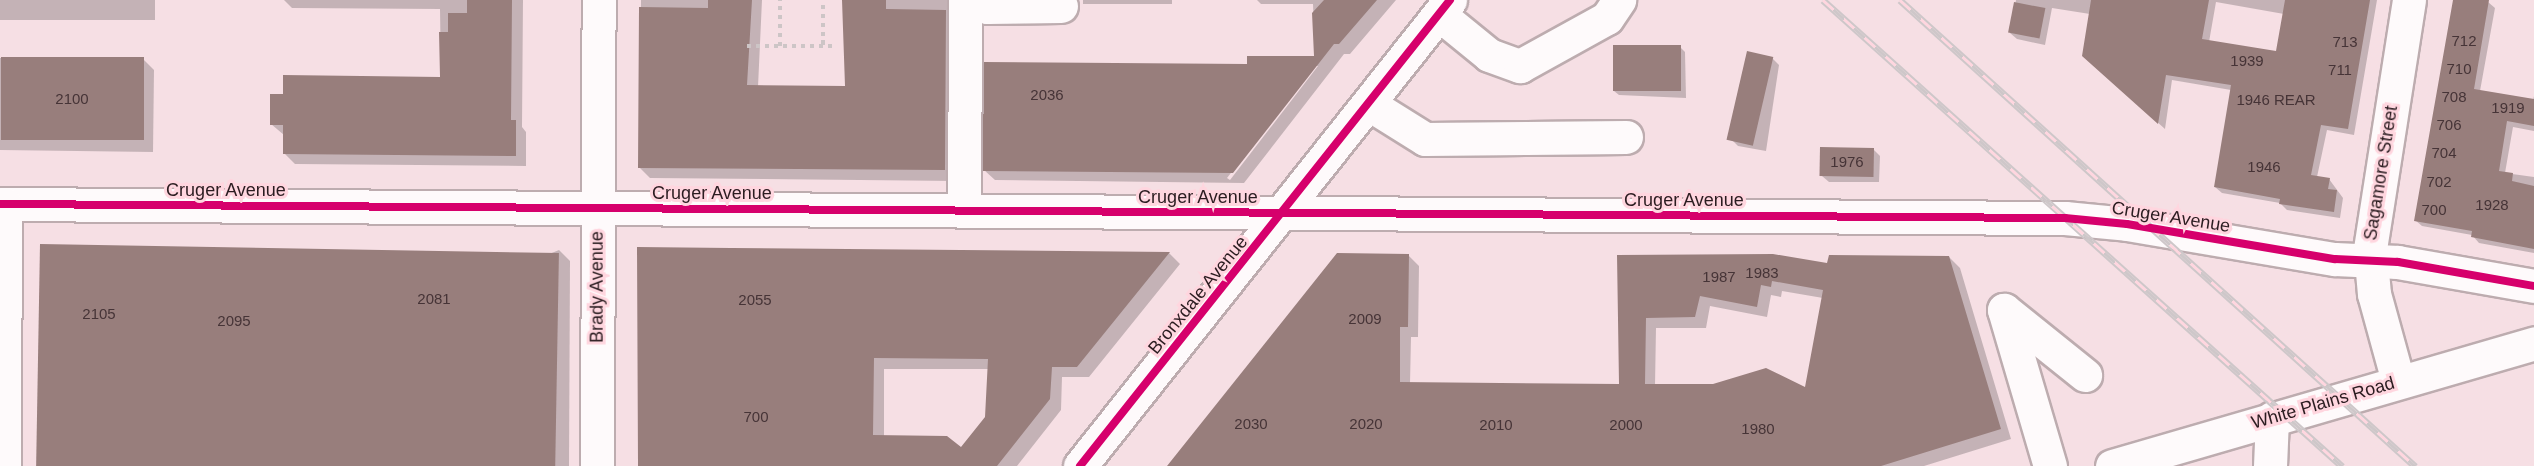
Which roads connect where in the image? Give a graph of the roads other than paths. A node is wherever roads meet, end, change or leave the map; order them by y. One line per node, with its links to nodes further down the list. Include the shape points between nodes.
1 (599, 0): 11 (street, Brady Avenue)
2 (965, 0): 12 (street)
3 (987, 0): 6 (street, via 987,7)
4 (1619, 0): 7 (street, via 1607,18 1520,66 1489,55)
5 (2409, 0): 14 (street, Sagamore Street, via 2371,226)
6 (1061, 6)
7 (1445, 7): 8 (street, Bronxdale Avenue)
8 (1369, 104): 9 (street, via 1425,140); 13 (street, Bronxdale Avenue)
9 (1626, 137)
10 (3, 204): 11 (street, Cruger Avenue); 20 (street)
11 (598, 207): 12 (street, Cruger Avenue); 21 (street, Brady Avenue)
12 (964, 210): 13 (street, Cruger Avenue)
13 (1283, 213): 14 (street, Cruger Avenue, via 2065,218); 22 (street, Bronxdale Avenue)
14 (2370, 261): 15 (street, Cruger Avenue, via 2427,266); 18 (street, Sagamore Street, via 2374,294)
15 (2534, 286)
16 (2534, 343): 18 (street, White Plains Road)
17 (2085, 375): 23 (street, via 2004,310)
18 (2398, 381): 19 (street, White Plains Road)
19 (2272, 418): 24 (street, White Plains Road); 25 (street)
20 (4, 466)
21 (597, 466)
22 (1080, 466)
23 (2050, 466)
24 (2115, 466)
25 (2270, 466)

